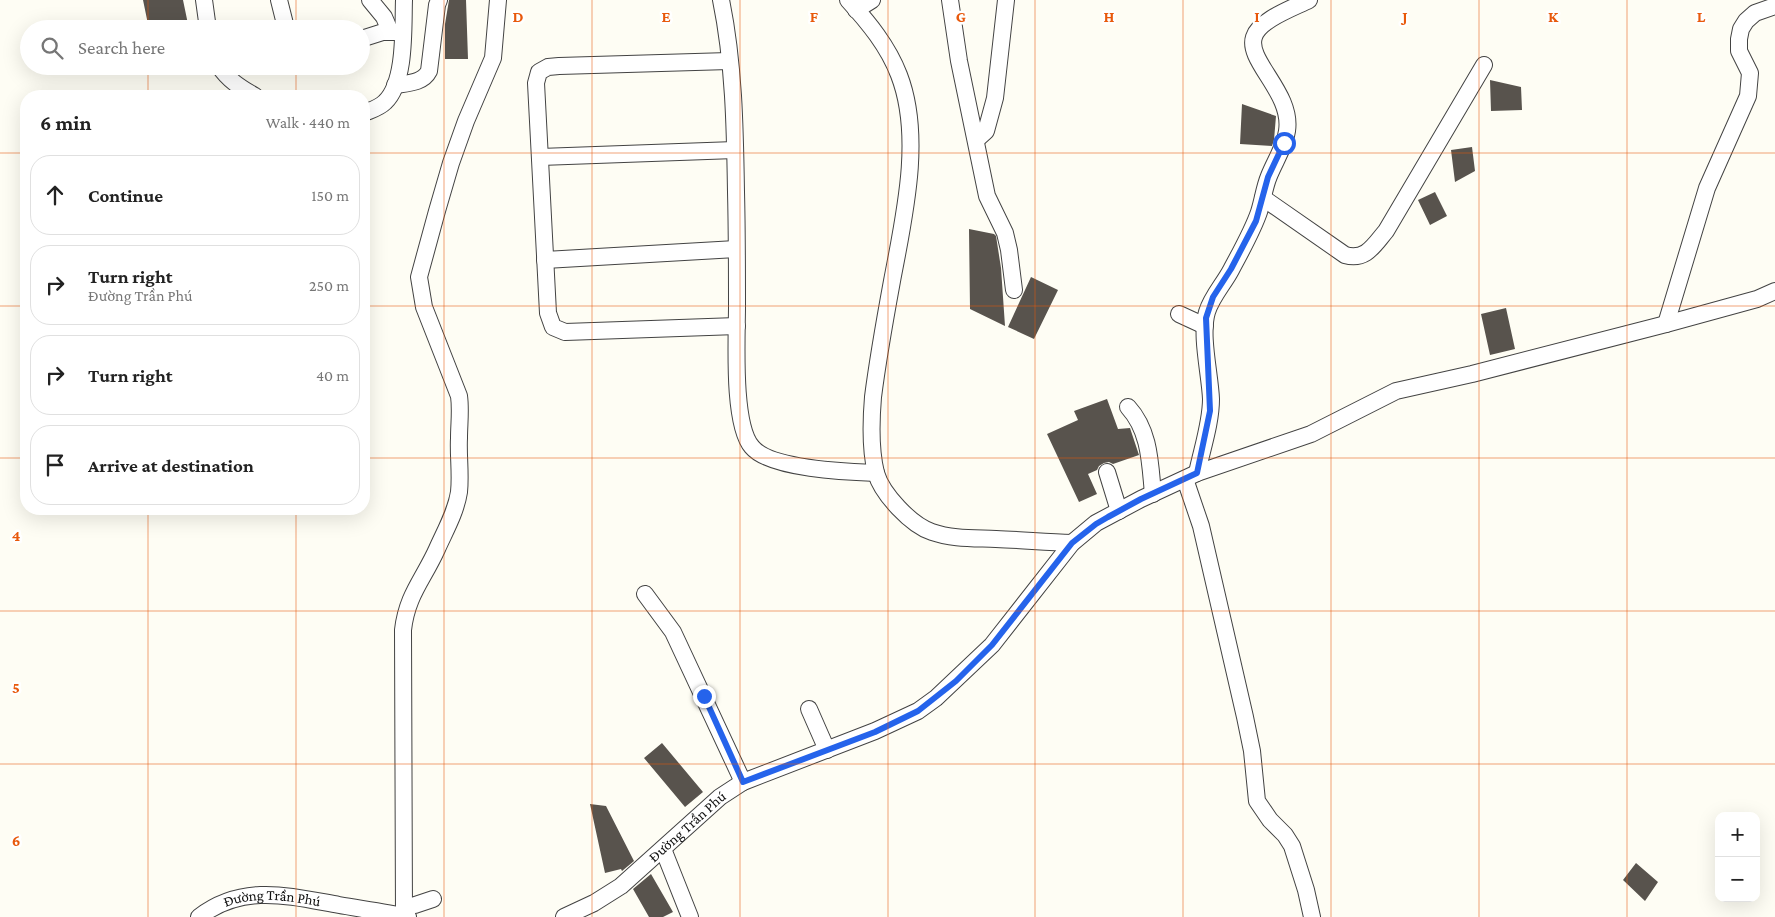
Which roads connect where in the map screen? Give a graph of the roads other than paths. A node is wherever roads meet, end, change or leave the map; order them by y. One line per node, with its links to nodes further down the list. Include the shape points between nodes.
1 (204, 0): 14 (street)
2 (279, 0): 15 (street)
3 (370, 0): 16 (street)
4 (404, 0): 16 (street)
5 (439, 0): 21 (street, via 429,71 415,82)
6 (498, 0): 49 (street, via 492,58 466,121 419,277 424,307 460,403 460,482 451,516 413,592 404,623)
7 (721, 0): 18 (street)
8 (872, 0): 12 (street)
9 (950, 0): 24 (street)
10 (1006, 0): 24 (street, via 994,106 986,131)
11 (1308, 0): 27 (street, via 1258,28 1252,42 1257,58 1284,103 1287,122 1284,143 1268,177)
12 (852, 5): 38 (street, via 892,58 904,92 911,138 901,233 871,416)
13 (1775, 6): 33 (street, via 1755,13 1741,29 1739,51 1750,73 1748,96 1707,188)
14 (207, 20)
15 (284, 20)
16 (396, 32): 17 (street); 21 (street)
17 (370, 36)
18 (729, 61): 25 (street); 26 (street, via 548,67 539,72 536,83)
19 (1484, 65): 27 (street, via 1386,231 1369,251 1354,257 1345,255)
20 (226, 75): 22 (street)
21 (395, 85): 23 (street, via 386,101)
22 (244, 90)
23 (370, 111)
24 (976, 140): 30 (street, via 987,196 1005,233)
25 (735, 150): 26 (street); 28 (street)
26 (540, 157): 29 (street)
27 (1263, 198): 35 (street, via 1256,221 1213,297)
28 (736, 249): 29 (street); 34 (street)
29 (545, 260): 34 (street, via 548,313 553,327 565,332)
30 (1014, 290)
31 (1775, 291): 33 (street, Đường Trần Phú)
32 (1179, 314): 35 (street)
33 (1666, 324): 39 (street, Đường Trần Phú, via 1396,391 1311,434)
34 (737, 326): 38 (street, via 737,387 744,429 753,449 785,463 830,471)
35 (1205, 326): 39 (street, via 1210,411)
36 (1128, 407): 40 (street, via 1142,428 1146,441)
37 (1107, 472): 41 (street)
38 (876, 474): 42 (street, via 908,518 930,532 968,538)
39 (1191, 476): 40 (street, Đường Trần Phú); 53 (street, via 1252,751 1257,801 1292,846)
40 (1153, 494): 41 (street, Đường Trần Phú)
41 (1119, 511): 42 (street, Đường Trần Phú)
42 (1072, 543): 45 (street, Đường Trần Phú, via 992,645 936,698 918,711 875,732)
43 (644, 594): 46 (street, via 673,632)
44 (810, 709): 45 (street)
45 (827, 750): 46 (street, Đường Trần Phú)
46 (743, 782): 47 (street, Đường Trần Phú, via 720,797)
47 (663, 849): 51 (street, Đường Trần Phú, via 621,886); 52 (street)
48 (433, 899): 49 (street)
49 (401, 914): 50 (street, Đường Trần Phú, via 259,894 221,903)
50 (199, 917)
51 (564, 917)
52 (690, 917)
53 (1312, 917)

